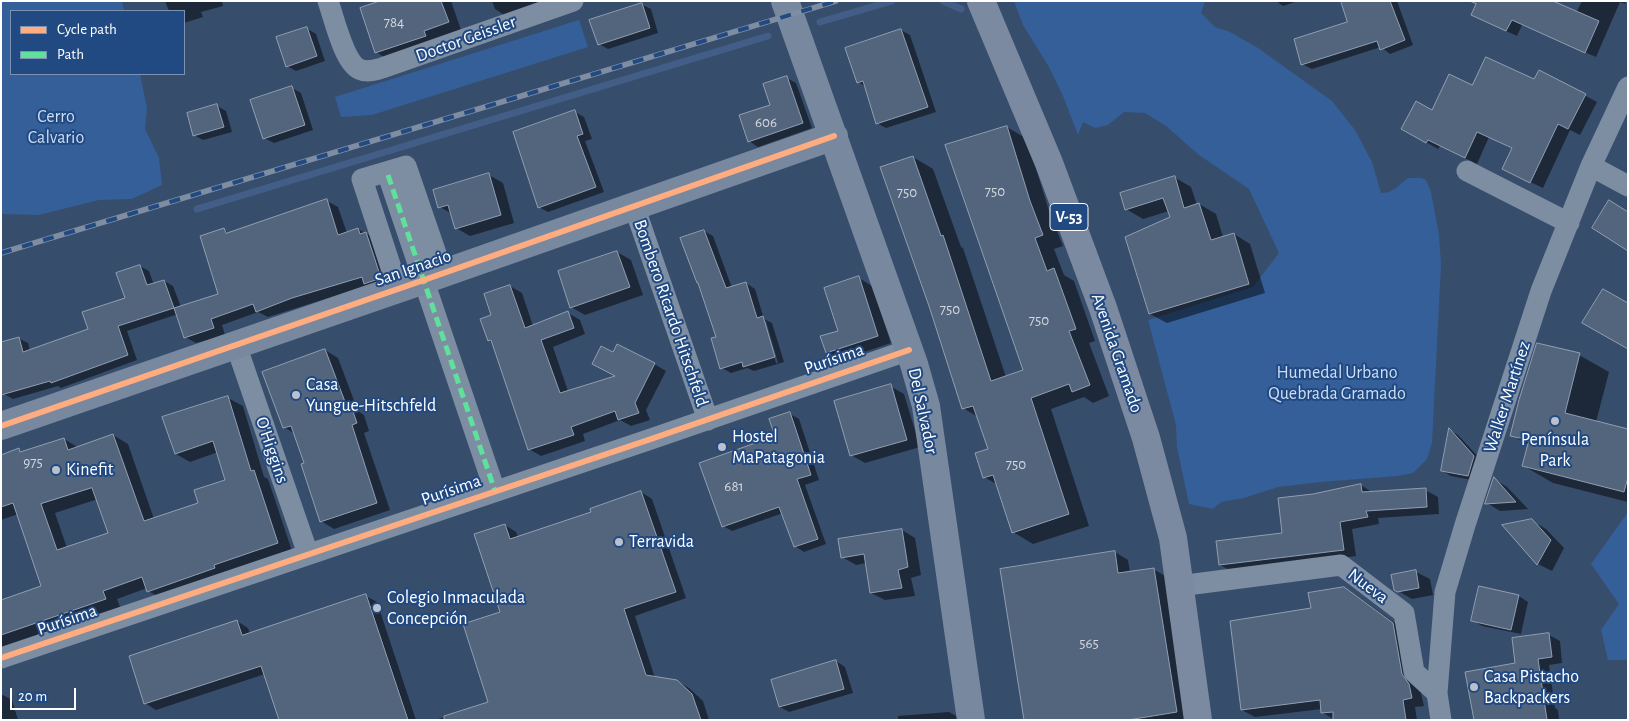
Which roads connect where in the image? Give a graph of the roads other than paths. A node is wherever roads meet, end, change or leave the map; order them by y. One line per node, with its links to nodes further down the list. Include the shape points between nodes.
1 (328, 1): 4 (street, Doctor Geissler, via 349,59 358,69 369,72)
2 (785, 1): 6 (street, Del Salvador)
3 (982, 1): 20 (main road, Avenida Gramado / V-53, via 1049,163 1122,363 1170,524)
4 (564, 3)
5 (1628, 87): 7 (street, Walker Martínez)
6 (834, 136): 11 (street, San Ignacio); 15 (street, Del Salvador)
7 (1591, 166): 10 (street); 12 (street, Walker Martínez)
8 (1467, 170): 12 (street)
9 (388, 175): 13 (street)
10 (1628, 186)
11 (634, 206): 13 (street, San Ignacio); 16 (street, Bombero Ricardo Hitschfeld)
12 (1569, 223): 22 (street, Walker Martínez, via 1541,290 1445,592)
13 (424, 279): 13 (street, via 397,286 362,179 406,166 442,271); 14 (street, San Ignacio); 18 (street)
14 (236, 345): 17 (street, San Ignacio); 19 (street, O'Higgins)
15 (909, 350): 16 (street, Purísima); 23 (street, Del Salvador, via 926,406)
16 (708, 420): 18 (street, Purísima)
17 (1, 426)
18 (495, 491): 19 (street, Purísima)
19 (308, 554): 21 (street, Purísima)
20 (1179, 586): 22 (street, Nueva, via 1340,565 1404,613 1414,672); 24 (main road, Avenida Gramado / V-53)
21 (1, 658)
22 (1437, 693): 25 (street, Walker Martínez)
23 (971, 720)
24 (1198, 720)
25 (1441, 720)

